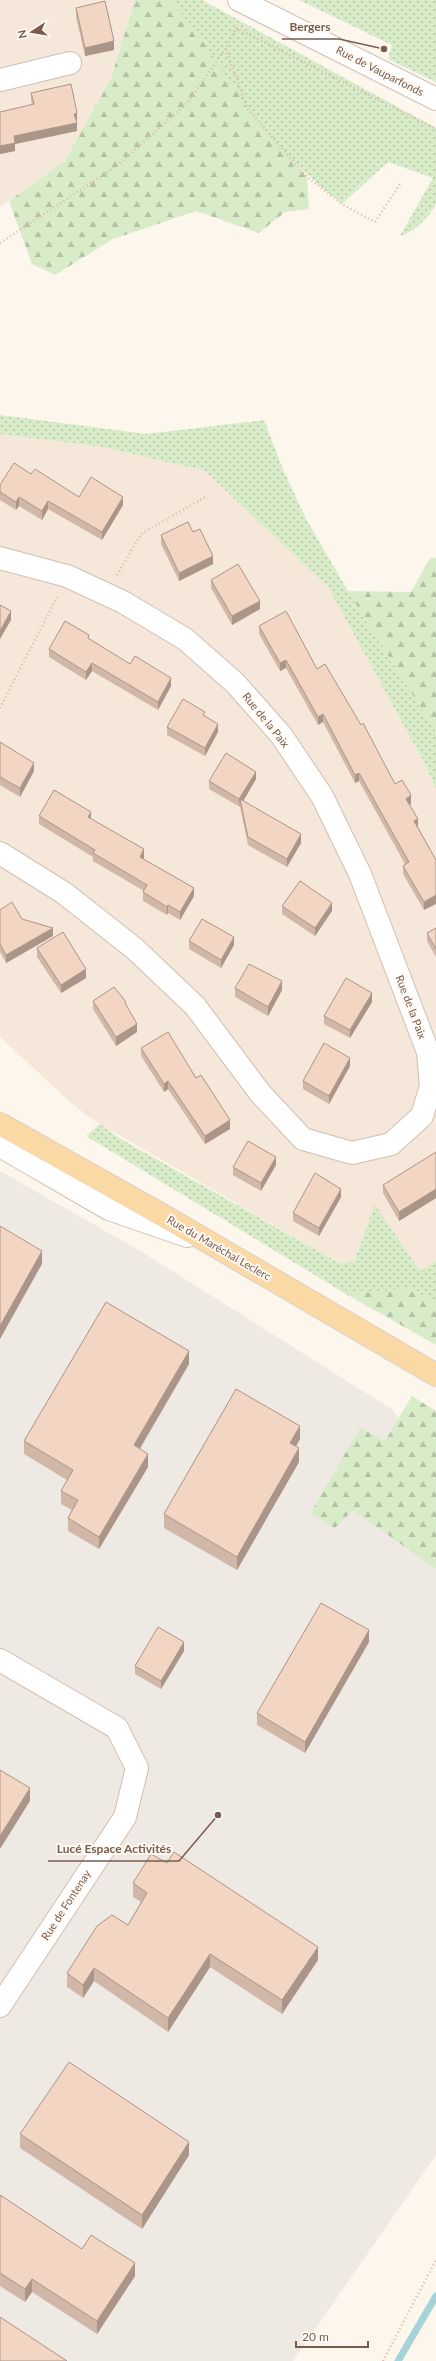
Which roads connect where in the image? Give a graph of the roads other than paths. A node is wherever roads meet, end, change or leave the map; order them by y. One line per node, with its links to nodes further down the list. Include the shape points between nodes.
1 (239, 0): 4 (street, Rue de Vauparfonds)
2 (70, 63): 3 (street)
3 (0, 80)
4 (436, 99)
5 (0, 558): 6 (street, Rue de la Paix, via 67,576 106,594 185,639 235,683 281,735 322,796 360,874 428,1052 431,1086 422,1116 391,1144 352,1153 303,1139 260,1093 195,1006 136,949 64,893)
6 (0, 853)
7 (0, 1124): 9 (main road, Rue du Maréchal Leclerc)
8 (0, 1146): 9 (street, via 109,1209)
9 (220, 1249): 10 (main road, Rue du Maréchal Leclerc)
10 (436, 1375)
11 (0, 1660): 12 (street, Rue de Fontenay, via 117,1728 137,1768 125,1817)
12 (0, 2006)

